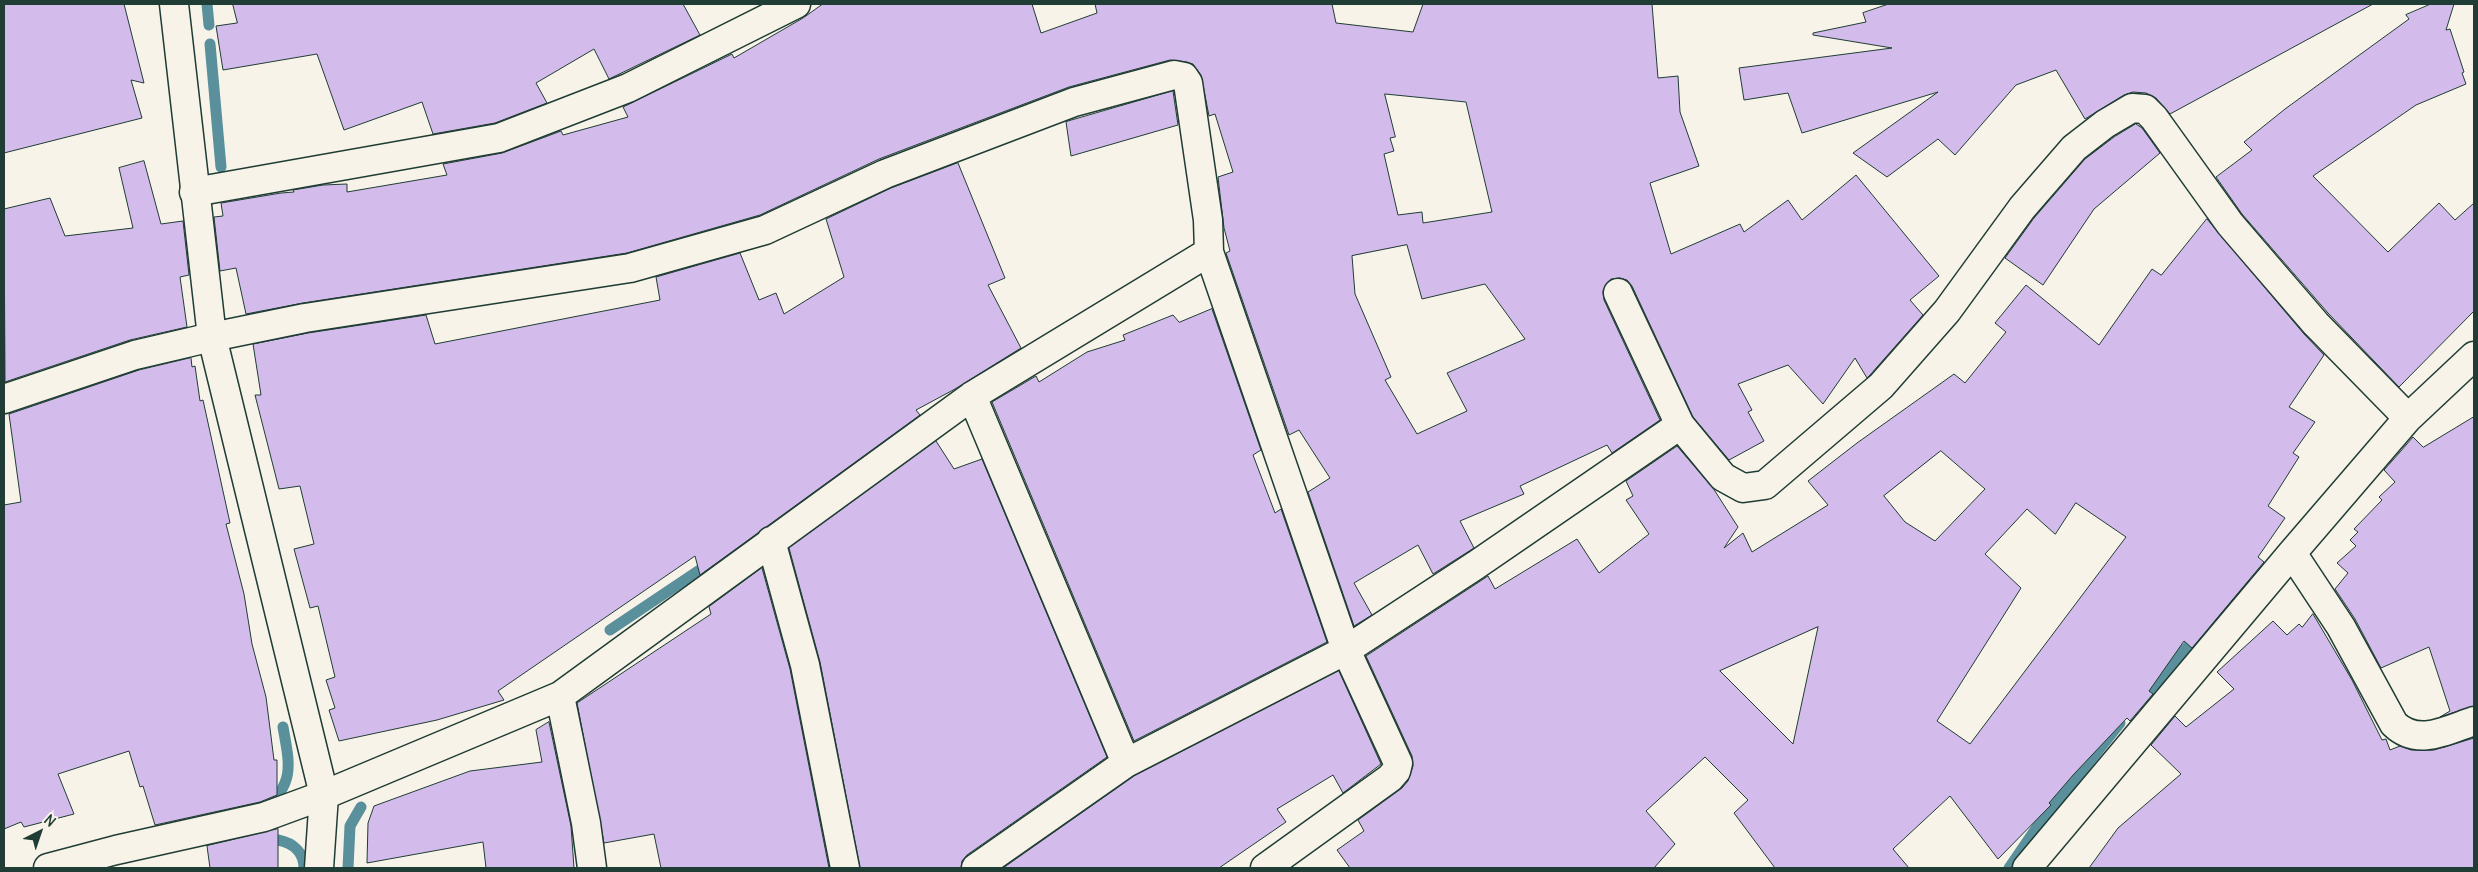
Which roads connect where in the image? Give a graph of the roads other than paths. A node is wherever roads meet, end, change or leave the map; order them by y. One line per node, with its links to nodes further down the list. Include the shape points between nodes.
1 (174, 4): 3 (street)
2 (796, 4): 3 (street, via 628,88 500,138)
3 (194, 192): 6 (street)
4 (1209, 252): 6 (street, via 1208,220 1188,82 1184,77 1174,75 1065,105 885,174 765,230 630,268 305,318); 8 (street); 14 (street)
5 (1618, 293): 11 (street)
6 (212, 337): 9 (street, via 135,355); 18 (street)
7 (2474, 356): 10 (street)
8 (972, 396): 12 (street); 17 (street)
9 (4, 398)
10 (2408, 418): 11 (street, via 2316,324 2230,224 2154,118 2145,110 2132,108 2074,148 2022,208 1947,311 1881,386 1765,485 1744,488 1723,478); 13 (street)
11 (1680, 424): 14 (street)
12 (771, 541): 15 (street); 22 (street, via 805,665)
13 (2292, 553): 16 (street, via 2341,627 2394,724 2413,736 2432,734); 25 (street)
14 (1346, 650): 17 (street); 24 (street, via 1398,763 1396,771)
15 (560, 696): 18 (street); 21 (street)
16 (2474, 721)
17 (1126, 763): 23 (street)
18 (324, 795): 19 (street, via 264,817); 20 (street)
19 (48, 868)
20 (319, 868)
21 (592, 868)
22 (845, 868)
23 (976, 868)
24 (1265, 868)
25 (2027, 868)

